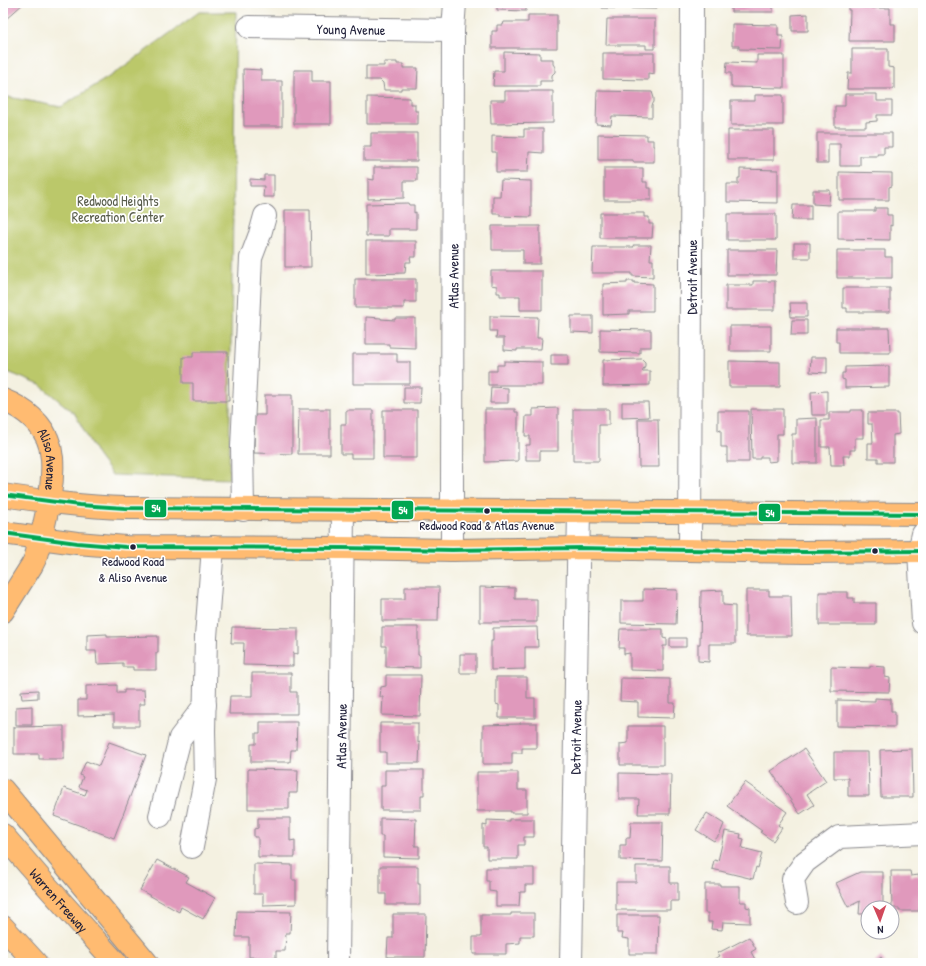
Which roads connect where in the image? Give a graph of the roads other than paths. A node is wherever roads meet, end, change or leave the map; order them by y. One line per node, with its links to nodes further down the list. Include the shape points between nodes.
1 (455, 3): 4 (street, Atlas Avenue)
2 (692, 3): 13 (street, Detroit Avenue)
3 (249, 27): 4 (street, Young Avenue)
4 (453, 30): 11 (street, Atlas Avenue)
5 (265, 216): 9 (street, via 251,258 242,446)
6 (3, 400): 8 (main road, Aliso Avenue, via 18,407 39,424 51,447)
7 (3, 495): 8 (main road)
8 (49, 502): 9 (main road, via 108,508); 16 (main road, Aliso Avenue)
9 (243, 510): 10 (main road)
10 (343, 510): 11 (main road); 19 (street, Atlas Avenue)
11 (452, 511): 12 (main road); 21 (street, Atlas Avenue)
12 (579, 511): 13 (main road); 20 (street, Detroit Avenue)
13 (690, 512): 14 (main road); 22 (street, Detroit Avenue)
14 (923, 514)
15 (3, 533): 16 (main road)
16 (41, 538): 18 (main road, via 126,547); 23 (main road, Aliso Avenue, via 32,565)
17 (922, 546): 22 (main road, via 804,552); 24 (street)
18 (213, 547): 19 (main road); 25 (street, via 206,637)
19 (343, 548): 21 (main road); 38 (street, Atlas Avenue)
20 (579, 548): 21 (main road); 22 (main road); 39 (street, Detroit Avenue)
21 (452, 550)
22 (690, 550)
23 (3, 611)
24 (923, 623)
25 (205, 705): 27 (street, via 180,738); 30 (street, via 205,779)
26 (3, 790): 37 (main road)
27 (160, 816)
28 (923, 833): 31 (street, via 839,837 805,862 793,879)
29 (3, 835): 36 (main road, Warren Freeway)
30 (192, 847)
31 (797, 903)
32 (3, 927): 35 (main road)
33 (3, 950): 34 (main road)
34 (17, 963)
35 (36, 963)
36 (116, 963)
37 (148, 963)
38 (338, 963)
39 (570, 963)

